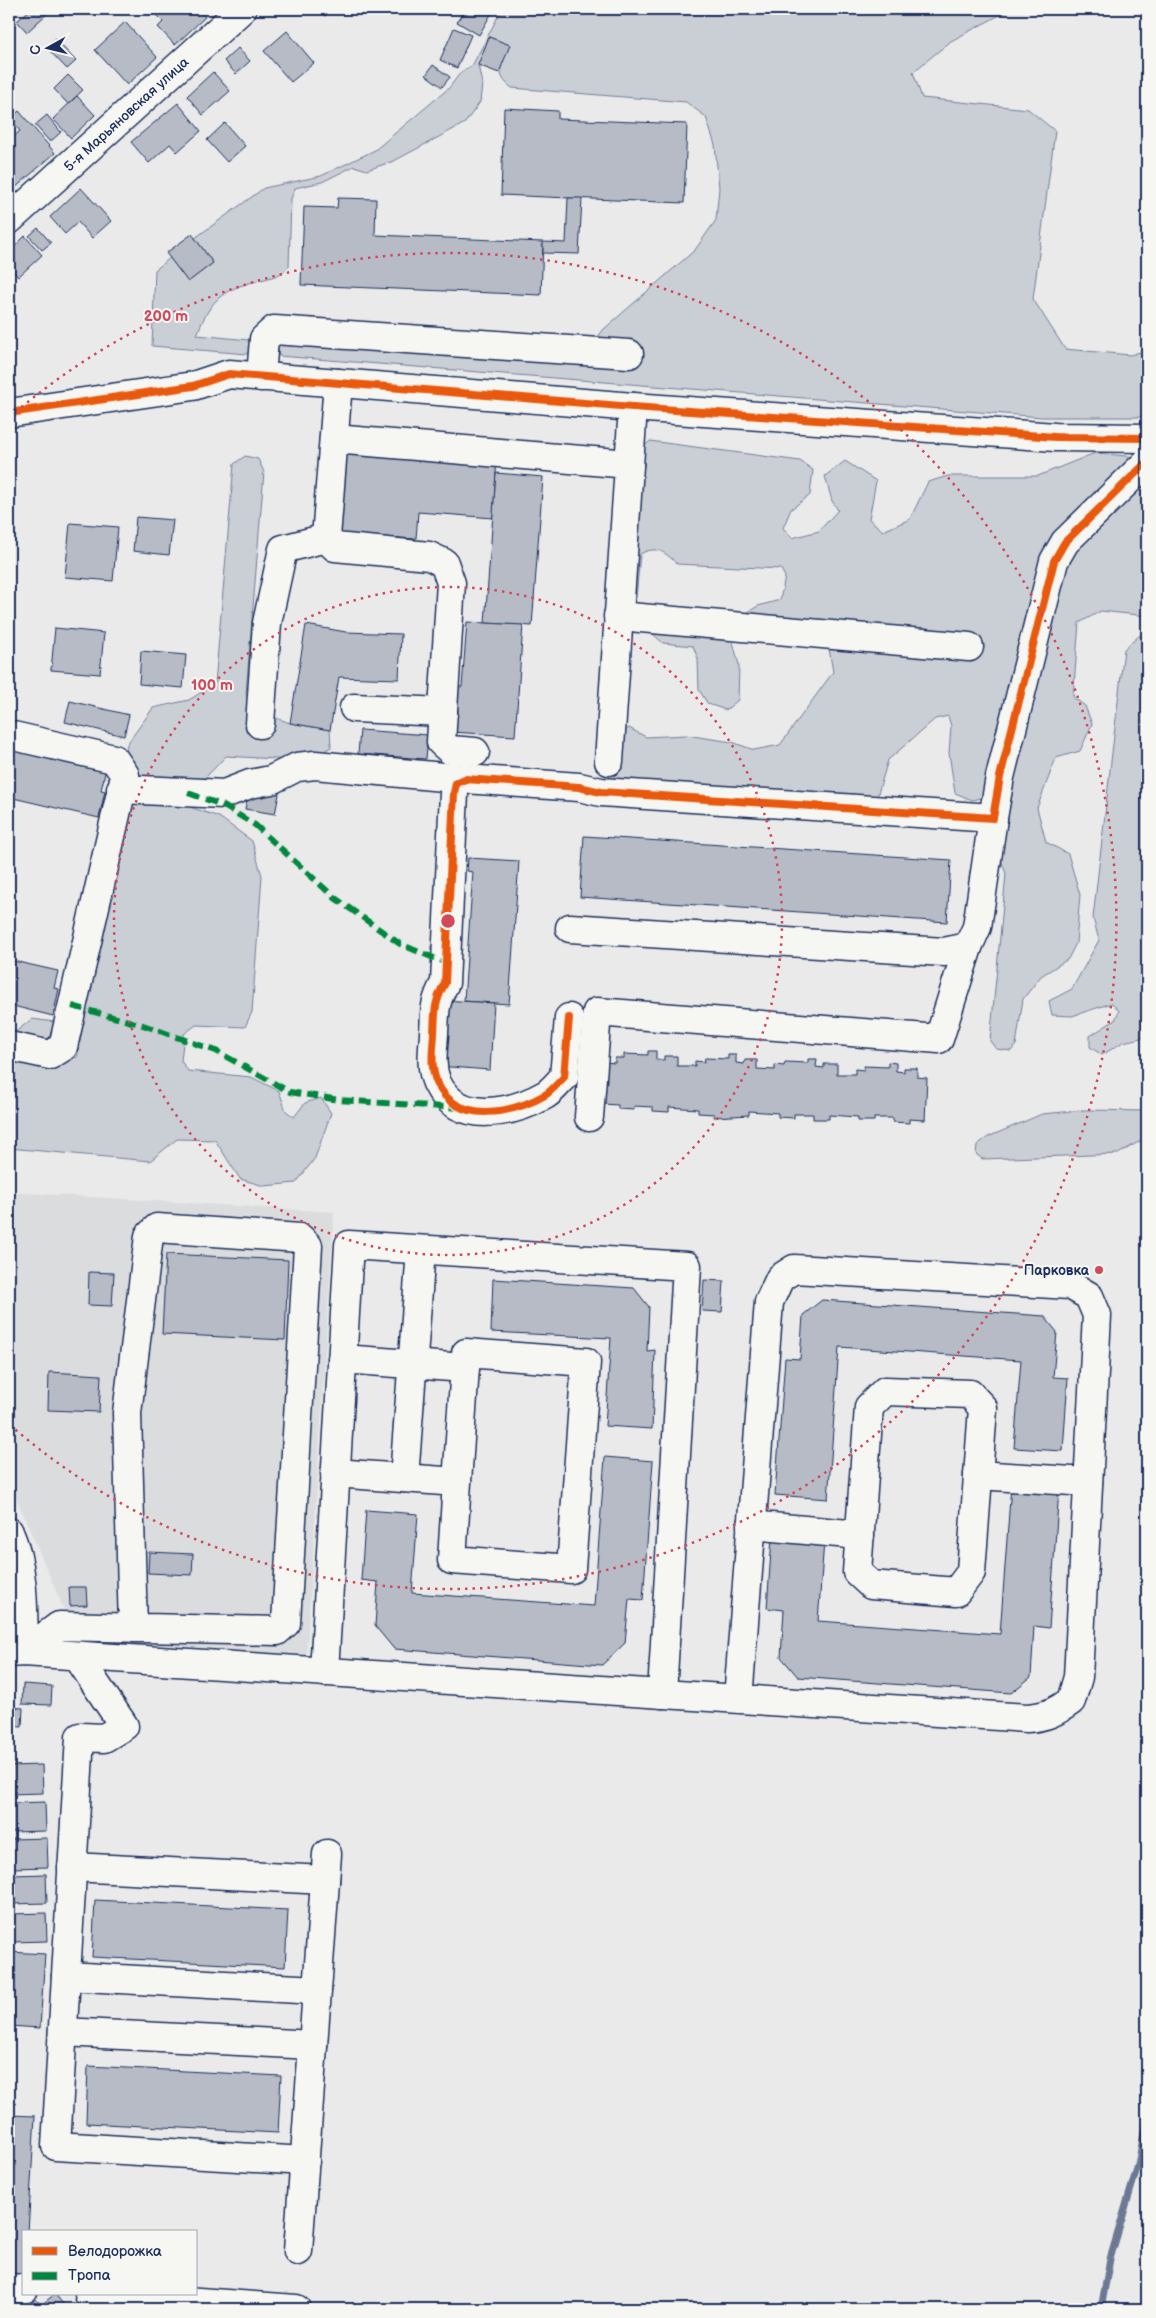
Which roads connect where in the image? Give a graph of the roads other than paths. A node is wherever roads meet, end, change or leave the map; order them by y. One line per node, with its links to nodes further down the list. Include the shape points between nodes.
1 (242, 9): 2 (street, 5-я Марьяновская улица)
2 (9, 220)
3 (629, 354): 4 (street, via 274,330 264,338)
4 (261, 377): 5 (street); 7 (street, via 229,374 193,386)
5 (338, 383): 6 (street); 8 (street)
6 (633, 407): 9 (street, via 1055,437); 11 (street)
7 (9, 413)
8 (334, 438): 11 (street); 12 (street)
9 (1147, 438)
10 (1147, 462): 23 (street, via 1065,542 1054,561 1000,777)
11 (629, 464): 13 (street)
12 (326, 538): 16 (street, via 335,547 430,556 444,563 451,583); 17 (street, via 283,549 267,624)
13 (618, 616): 14 (street); 20 (street)
14 (969, 646)
15 (354, 708): 16 (street)
16 (443, 712): 19 (street, via 441,742 450,750)
17 (260, 724)
18 (9, 735): 22 (street, via 114,759 125,775)
19 (475, 752)
20 (609, 761)
21 (465, 779): 22 (street, via 315,766 297,767 271,780 224,794); 23 (street, via 579,787 601,792); 26 (street, via 456,783 454,793 445,983 436,999 432,1064 438,1083 449,1099 464,1109 484,1112 501,1112 547,1094 564,1077)
22 (121, 789): 27 (street, via 63,1047 50,1055)
23 (993, 818): 25 (street, via 977,927)
24 (570, 928): 25 (street, via 944,952)
25 (968, 947): 28 (street, via 939,1038 597,1012)
26 (569, 1018)
27 (9, 1046)
28 (589, 1117)
29 (421, 1250): 30 (street, via 349,1246); 31 (street); 45 (street, via 687,1266)
30 (342, 1359): 31 (street); 33 (street)
31 (412, 1364): 32 (street); 35 (street)
32 (465, 1368): 36 (street); 36 (street, via 466,1353 586,1362 571,1569 452,1560)
33 (336, 1474): 35 (street); 44 (street)
34 (978, 1475): 37 (street); 40 (street, via 970,1572 956,1592 870,1585 858,1572); 40 (street, via 983,1408 970,1394 885,1391 869,1407)
35 (404, 1478): 36 (street)
36 (457, 1482)
37 (1088, 1482): 38 (street, via 1097,1314 1089,1296 1070,1285 794,1269 780,1278 769,1302); 46 (street, via 1078,1677 1071,1701 1055,1713 1027,1718)
38 (752, 1525): 40 (street); 46 (street)
39 (9, 1532): 42 (street, via 22,1585)
40 (860, 1535)
41 (133, 1628): 41 (street, via 127,1413 149,1236 157,1228 300,1238 308,1246 286,1623 277,1631); 42 (street, via 59,1626)
42 (16, 1653): 43 (street)
43 (77, 1656): 44 (street); 47 (street, via 124,1726 104,1738 80,1737)
44 (324, 1672): 45 (street)
45 (662, 1694): 46 (street)
46 (738, 1699)
47 (72, 1866): 48 (street); 49 (street, via 326,1867)
48 (66, 1976): 49 (street); 50 (street)
49 (317, 1990): 51 (street)
50 (63, 2032): 51 (street); 52 (street, via 56,2146)
51 (313, 2045): 52 (street)
52 (305, 2160): 53 (street)
53 (298, 2252)
54 (9, 2288): 55 (street)
55 (22, 2289)
56 (74, 2296): 60 (street)
57 (104, 2296): 58 (street)
58 (171, 2305): 59 (street)
59 (257, 2308): 61 (street)
60 (84, 2309)
61 (296, 2309)

